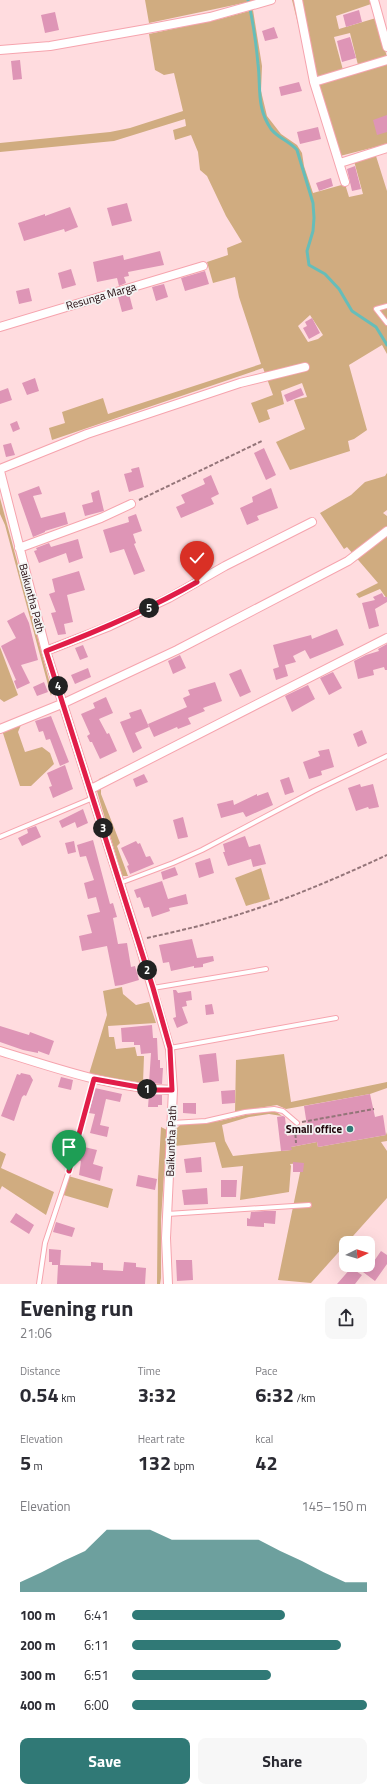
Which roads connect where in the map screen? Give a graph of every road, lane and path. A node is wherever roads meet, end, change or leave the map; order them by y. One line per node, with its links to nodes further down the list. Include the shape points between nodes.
1 (271, 0): 6 (street, via 210,17 50,46)
2 (298, 0): 8 (street)
3 (374, 0): 4 (street)
4 (384, 27): 5 (street)
5 (387, 47)
6 (0, 50)
7 (387, 60): 8 (street)
8 (314, 82): 10 (street)
9 (387, 148): 10 (street)
10 (340, 163): 11 (street)
11 (345, 182)
12 (203, 266): 15 (street, Resunga Marga)
13 (387, 306): 14 (lane, via 376,309)
14 (387, 324)
15 (0, 328)
16 (305, 367): 18 (street, via 233,385 87,434)
17 (262, 441): 20 (path)
18 (0, 470): 19 (street, Baikuntha Path)
19 (2, 490): 23 (street, Baikuntha Path)
20 (131, 504): 23 (street, via 101,518)
21 (312, 522): 25 (street, via 169,598 110,626)
22 (387, 531): 26 (street, via 348,561 177,650)
23 (19, 548): 25 (street, Baikuntha Path)
24 (387, 638): 29 (street)
25 (46, 651): 26 (street, Baikuntha Path)
26 (64, 703): 27 (street); 29 (street, Baikuntha Path)
27 (0, 729)
28 (387, 756): 33 (lane, via 314,790 202,850)
29 (91, 789): 30 (street, Baikuntha Path)
30 (94, 798): 31 (lane); 33 (street, Baikuntha Path)
31 (0, 837)
32 (387, 855): 34 (path, via 329,882 271,904 227,918)
33 (120, 883): 34 (street, Baikuntha Path)
34 (138, 940): 36 (street, Baikuntha Path)
35 (266, 969): 36 (lane)
36 (153, 988): 38 (street, Baikuntha Path)
37 (336, 1018): 38 (lane)
38 (170, 1048): 41 (street, Baikuntha Path)
39 (0, 1052): 40 (street)
40 (94, 1079): 41 (street, via 155,1090); 48 (lane, via 69,1171 45,1243)
41 (172, 1090): 43 (street, Baikuntha Path)
42 (374, 1109): 44 (path)
43 (172, 1123): 44 (lane, via 206,1121 245,1112 274,1109 283,1111); 47 (street, Baikuntha Path)
44 (296, 1123): 45 (path)
45 (296, 1143)
46 (309, 1205): 47 (lane)
47 (168, 1214): 49 (street, Baikuntha Path)
48 (39, 1284)
49 (168, 1284)

